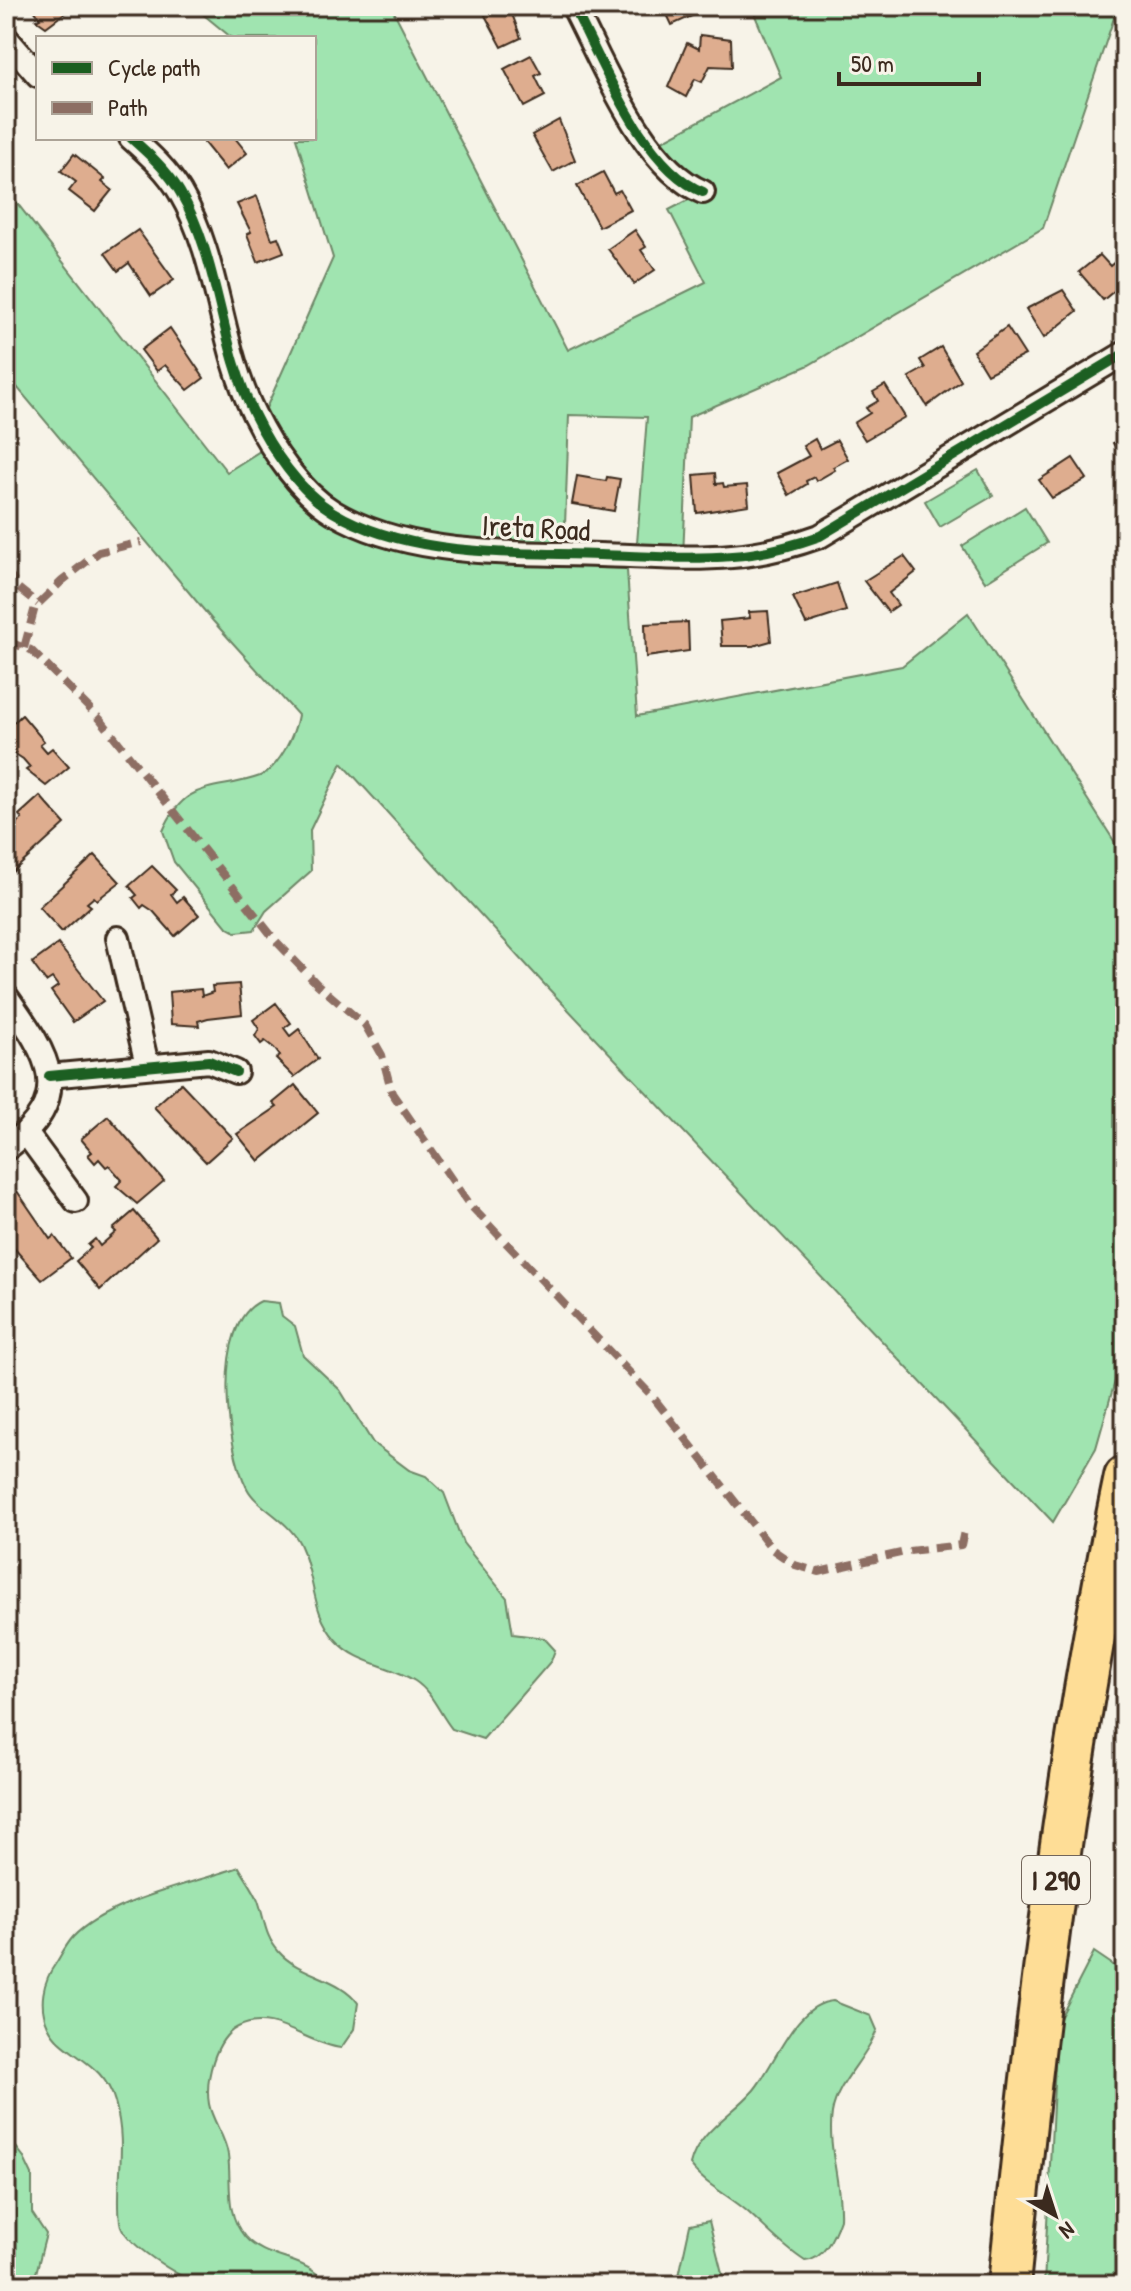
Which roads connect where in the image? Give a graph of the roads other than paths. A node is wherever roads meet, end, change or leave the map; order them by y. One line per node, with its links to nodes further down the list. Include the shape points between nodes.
1 (573, 6): 5 (street, via 649,148 670,172)
2 (6, 38): 3 (street)
3 (36, 73)
4 (133, 140): 6 (street, Ireta Road, via 179,190 191,214 242,389 271,444 296,478 332,511 410,542 650,557 730,557 794,545 820,536)
5 (703, 192)
6 (1125, 353)
7 (118, 938): 9 (street)
8 (6, 996): 11 (street, via 35,1039)
9 (147, 1065): 10 (street, via 209,1061); 11 (street)
10 (236, 1072)
11 (49, 1076): 12 (street, via 48,1102)
12 (26, 1133): 13 (street); 14 (street)
13 (6, 1149)
14 (76, 1201)
15 (1125, 1477): 16 (highway, I 290, via 1087,1680 1036,2014)
16 (1009, 2285)

